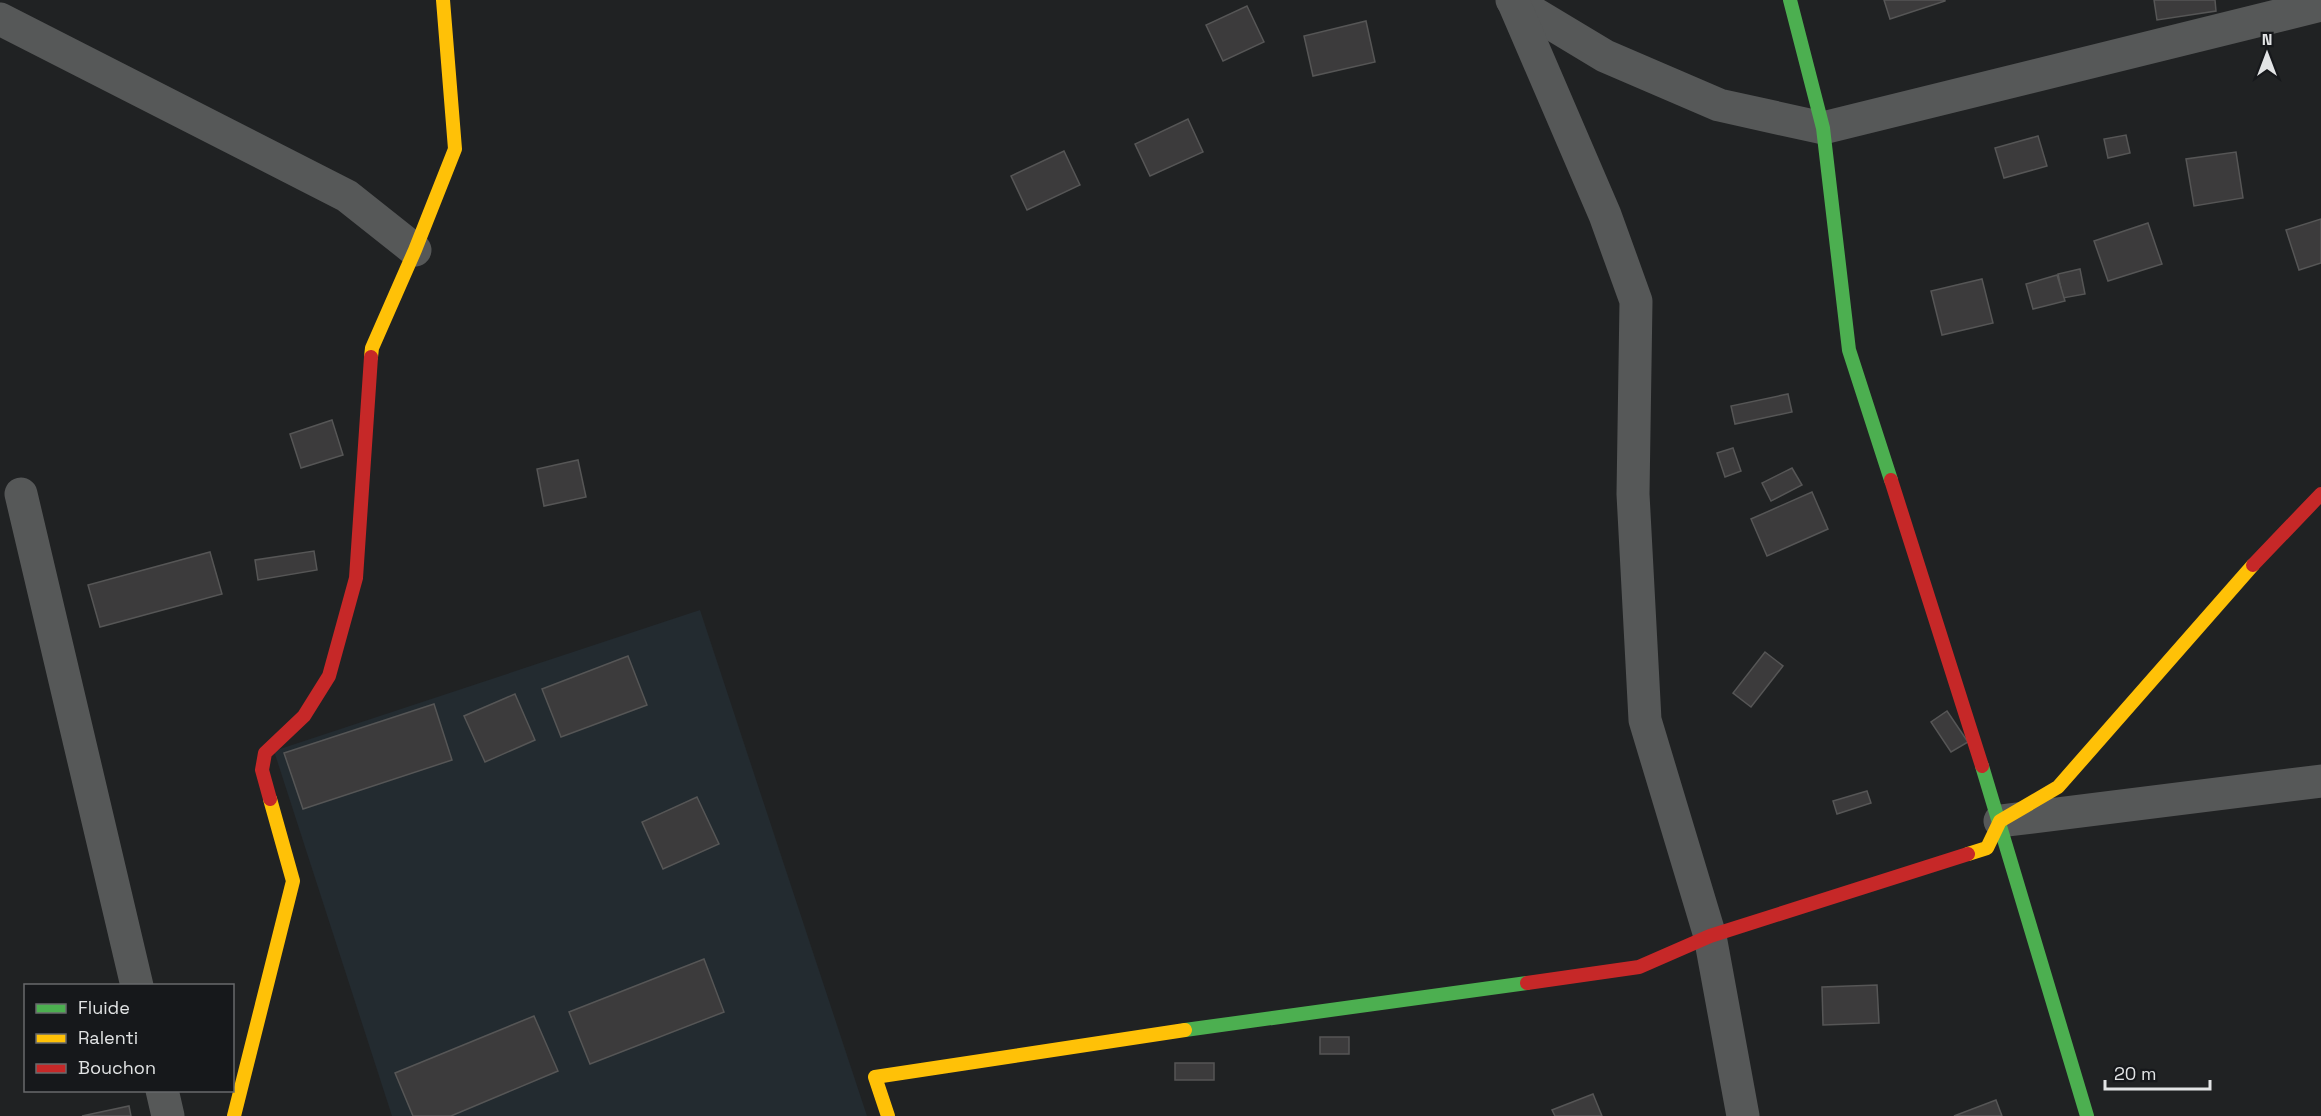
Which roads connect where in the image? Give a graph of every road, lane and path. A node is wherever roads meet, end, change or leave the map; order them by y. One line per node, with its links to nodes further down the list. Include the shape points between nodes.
1 (443, 0): 7 (street, via 455,149)
2 (1790, 0): 6 (street)
3 (1512, 1): 6 (street, via 1605,56 1719,105); 12 (street, via 1605,215 1636,300 1633,494 1645,720)
4 (2321, 5): 6 (street)
5 (0, 19): 7 (street, via 347,196)
6 (1823, 128): 11 (street, via 1849,350)
7 (415, 250): 16 (street, via 372,348 356,578 329,675 304,716 265,753 262,770 293,881)
8 (21, 494): 13 (street)
9 (2321, 494): 11 (street, via 2276,539 2058,787)
10 (2321, 781): 11 (street)
11 (2000, 821): 12 (street, via 1986,848); 19 (street)
12 (1710, 936): 17 (street, via 1638,967 875,1077); 18 (street)
13 (137, 984)
14 (162, 1092): 15 (street)
15 (168, 1116)
16 (234, 1116)
17 (888, 1116)
18 (1743, 1116)
19 (2087, 1116)

